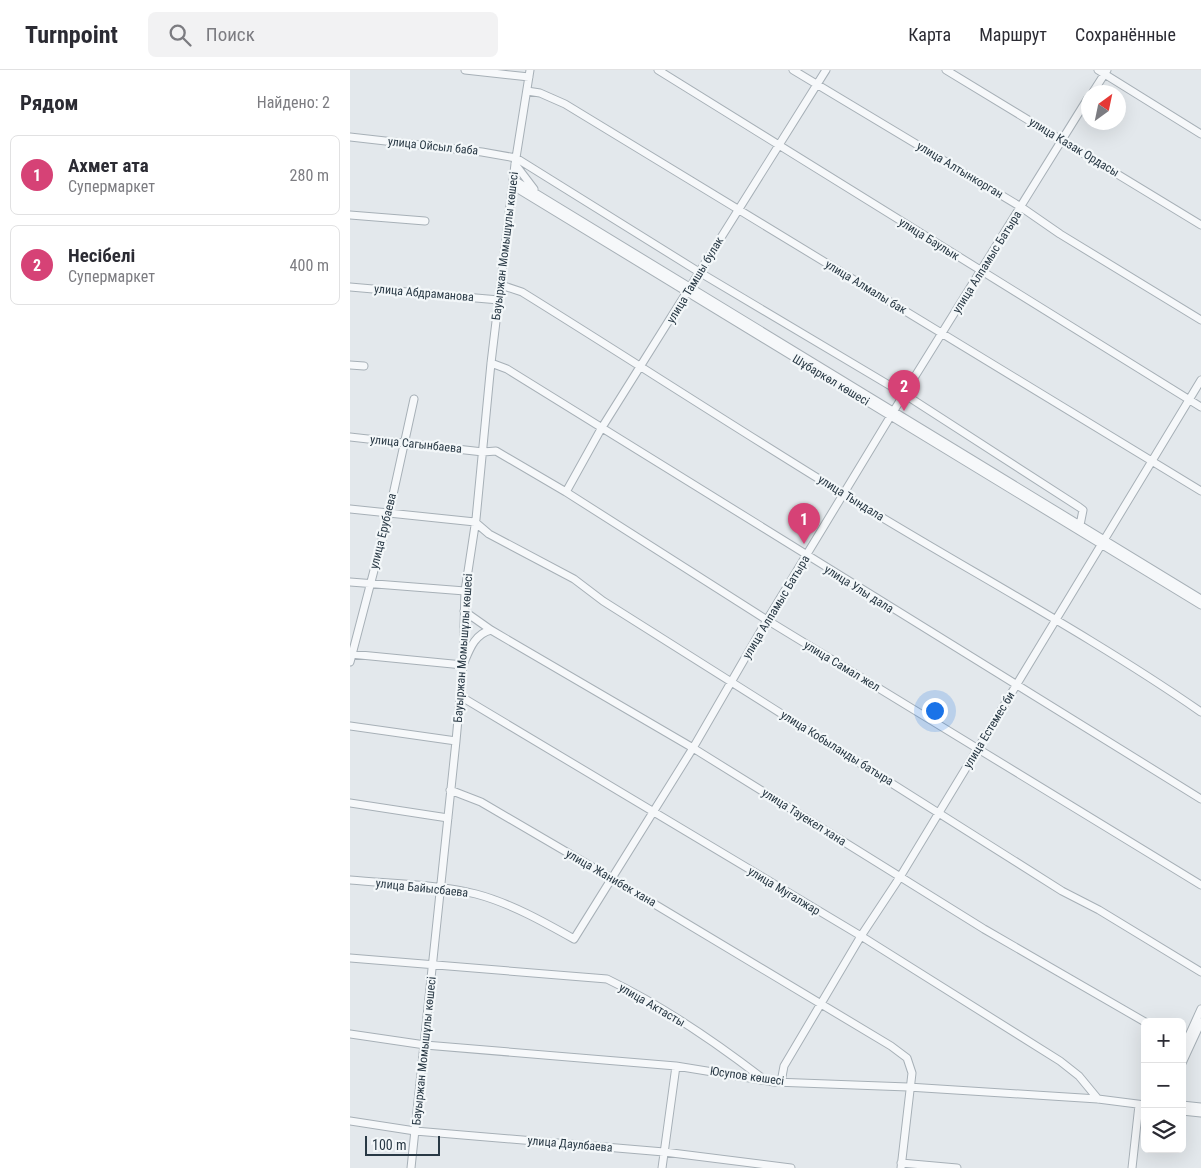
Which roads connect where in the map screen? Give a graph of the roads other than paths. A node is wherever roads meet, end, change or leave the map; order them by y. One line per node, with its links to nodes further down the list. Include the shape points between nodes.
1 (465, 70): 8 (street)
2 (658, 70): 16 (street, улица Баулык)
3 (793, 70): 9 (street, улица Алтынкорган)
4 (826, 70): 9 (street, улица Тамшы булак)
5 (946, 70): 15 (street, улица Казак Ордасы)
6 (1098, 70): 7 (street)
7 (1106, 72): 10 (street); 13 (street)
8 (529, 74): 11 (street, Бауыржан Момышұлы көшесі)
9 (817, 85): 16 (street, улица Тамшы булак); 21 (street, улица Алтынкорган)
10 (1097, 85)
11 (527, 91): 17 (street, Бауыржан Момышұлы көшесі); 22 (street, улица Алмалы бак, via 565,104)
12 (1081, 109): 15 (street, улица Алпамыс Батыра)
13 (1201, 134)
14 (350, 137): 17 (street, улица Ойсыл баба)
15 (1061, 139): 21 (street, улица Алпамыс Батыра); 25 (street, улица Казак Ордасы)
16 (780, 144): 22 (street, улица Тамшы булак); 27 (street, улица Баулык)
17 (516, 161): 18 (street, Бауыржан Момышұлы көшесі); 19 (street); 26 (street, Шұбаркөл көшесі)
18 (513, 183): 19 (street, Шұбаркөл көшесі); 20 (street, Бауыржан Момышұлы көшесі)
19 (537, 197): 20 (street, via 519,197); 30 (street, Шұбаркөл көшесі)
20 (511, 203): 28 (street, Бауыржан Момышұлы көшесі)
21 (1021, 207): 27 (street, улица Алпамыс Батыра); 32 (street, улица Алтынкорган)
22 (738, 209): 26 (street, улица Тамшы булак); 33 (street, улица Алмалы бак)
23 (350, 215): 24 (street)
24 (425, 221)
25 (1201, 225)
26 (699, 272): 30 (street, улица Тамшы булак); 39 (street, Шұбаркөл көшесі)
27 (981, 272): 33 (street, улица Алпамыс Батыра); 41 (street, улица Баулык)
28 (500, 285): 31 (street, Бауыржан Момышұлы көшесі); 37 (street, улица Тындала, via 522,292)
29 (350, 287): 31 (street, улица Абдраманова)
30 (688, 289): 37 (street, улица Тамшы булак); 43 (street, Шұбаркөл көшесі)
31 (498, 300): 34 (street, Бауыржан Момышұлы көшесі)
32 (1201, 320)
33 (943, 333): 39 (street, улица Алпамыс Батыра); 48 (street, улица Алмалы бак)
34 (491, 363): 44 (street, улица Улы дала); 47 (street, Бауыржан Момышұлы көшесі)
35 (350, 364): 36 (street)
36 (364, 366)
37 (642, 366): 44 (street, улица Тамшы булак); 51 (street, улица Тындала)
38 (1201, 380): 41 (street, улица Естемес би)
39 (904, 394): 43 (street, улица Алпамыс Батыра); 55 (street, Шұбаркөл көшесі, via 1083,510)
40 (414, 399): 46 (street, улица Ерубаева)
41 (1189, 400): 42 (street, улица Баулык); 48 (street, улица Естемес би)
42 (1201, 407)
43 (892, 414): 51 (street, улица Алпамыс Батыра); 55 (street, Шұбаркөл көшесі); 56 (street, Шұбаркөл көшесі)
44 (602, 429): 50 (street, улица Тамшы булак); 57 (street, улица Улы дала)
45 (350, 437): 46 (street, улица Сагынбаева)
46 (404, 443): 47 (street, улица Сагынбаева); 53 (street, улица Ерубаева)
47 (483, 452): 50 (street, улица Самал жел, via 496,451); 54 (street, Бауыржан Момышұлы көшесі)
48 (1152, 461): 49 (street, улица Алмалы бак); 56 (street, улица Естемес би)
49 (1201, 491)
50 (566, 492): 64 (street, улица Самал жел)
51 (844, 495): 57 (street, улица Алпамыс Батыра); 65 (street, улица Тындала)
52 (350, 509): 53 (street)
53 (389, 513): 54 (street); 59 (street, улица Ерубаева)
54 (475, 522): 60 (street, Бауыржан Момышұлы көшесі); 69 (street, улица Кобыланды батыра, via 514,548 574,579)
55 (1080, 525): 56 (street, Шұбаркөл көшесі)
56 (1102, 541): 61 (street, Шұбаркөл көшесі); 62 (street, Шұбаркөл көшесі); 65 (street, улица Естемес би)
57 (806, 556): 64 (street, улица Алпамыс Батыра); 70 (street, улица Улы дала)
58 (350, 582): 59 (street)
59 (370, 584): 60 (street); 67 (street, улица Ерубаева)
60 (465, 591): 63 (street, Бауыржан Момышұлы көшесі)
61 (1201, 599)
62 (1201, 605)
63 (464, 611): 66 (street, улица Тауекел хана); 68 (street, Бауыржан Момышұлы көшесі)
64 (767, 620): 69 (street, улица Алпамыс Батыра); 76 (street, улица Самал жел)
65 (1055, 621): 70 (street, улица Естемес би); 72 (street, улица Тындала, via 1132,665)
66 (491, 630): 68 (street, via 476,638); 75 (street, улица Тауекел хана)
67 (350, 657): 68 (street)
68 (463, 665): 71 (street, Бауыржан Момышұлы көшесі)
69 (731, 682): 75 (street, улица Алпамыс Батыра); 81 (street, улица Кобыланды батыра)
70 (1016, 686): 76 (street, улица Естемес би); 78 (street, улица Улы дала)
71 (460, 696): 74 (street, Бауыржан Момышұлы көшесі); 80 (street, улица Мугалжар)
72 (1201, 712)
73 (350, 726): 74 (street)
74 (456, 741): 77 (street, Бауыржан Момышұлы көшесі)
75 (693, 748): 80 (street, улица Алпамыс Батыра); 83 (street, улица Тауекел хана)
76 (978, 748): 81 (street, улица Естемес би); 86 (street, улица Самал жел)
77 (450, 790): 82 (street, Бауыржан Момышұлы көшесі); 84 (street, улица Жанибек хана, via 481,802)
78 (1201, 799)
79 (350, 803): 82 (street)
80 (653, 813): 84 (street, улица Алпамыс Батыра); 88 (street, улица Мугалжар)
81 (939, 813): 83 (street, улица Естемес би); 92 (street, улица Кобыланды батыра, via 1062,891)
82 (448, 818): 87 (street, Бауыржан Момышұлы көшесі)
83 (900, 877): 88 (street, улица Естемес би); 95 (street, улица Тауекел хана)
84 (612, 878): 89 (street, улица Алпамыс Батыра); 93 (street, улица Жанибек хана)
85 (350, 880): 87 (street, улица Байысбаева)
86 (1201, 885)
87 (439, 888): 89 (street, улица Байысбаева, via 477,894 533,916); 91 (street, Бауыржан Момышұлы көшесі)
88 (860, 936): 93 (street, улица Естемес би); 105 (street, улица Мугалжар, via 1060,1061 1079,1076)
89 (574, 938)
90 (350, 958): 91 (street, улица Актасты)
91 (434, 965): 98 (street, Бауыржан Момышұлы көшесі); 102 (street, улица Актасты, via 607,979 718,1044)
92 (1201, 972)
93 (820, 1004): 103 (street, улица Естемес би, via 784,1066); 104 (street, улица Жанибек хана, via 907,1058 912,1073)
94 (1201, 1009): 99 (street)
95 (1141, 1020)
96 (1201, 1022): 100 (street)
97 (350, 1034): 98 (street, Юсупов көшесі)
98 (425, 1044): 101 (street, Юсупов көшесі); 113 (street, Бауыржан Момышұлы көшесі)
99 (1186, 1045)
100 (1186, 1045)
101 (676, 1066): 102 (street, Юсупов көшесі); 114 (street)
102 (764, 1080): 103 (street, Юсупов көшесі)
103 (781, 1082): 104 (street, Юсупов көшесі)
104 (908, 1087): 105 (street, Юсупов көшесі); 115 (street, улица Жанибек хана)
105 (1098, 1099): 106 (street, Юсупов көшесі)
106 (1141, 1105)
107 (1186, 1106): 109 (street)
108 (1142, 1108): 120 (street)
109 (1201, 1108)
110 (1186, 1111): 111 (street)
111 (1201, 1113)
112 (350, 1121): 113 (street, улица Даулбаева)
113 (415, 1131): 114 (street, улица Даулбаева); 116 (street, Бауыржан Момышұлы көшесі)
114 (664, 1152): 117 (street); 118 (street, улица Даулбаева)
115 (901, 1166): 119 (street)
116 (411, 1168)
117 (662, 1168)
118 (791, 1168)
119 (957, 1168)
120 (1132, 1168)

